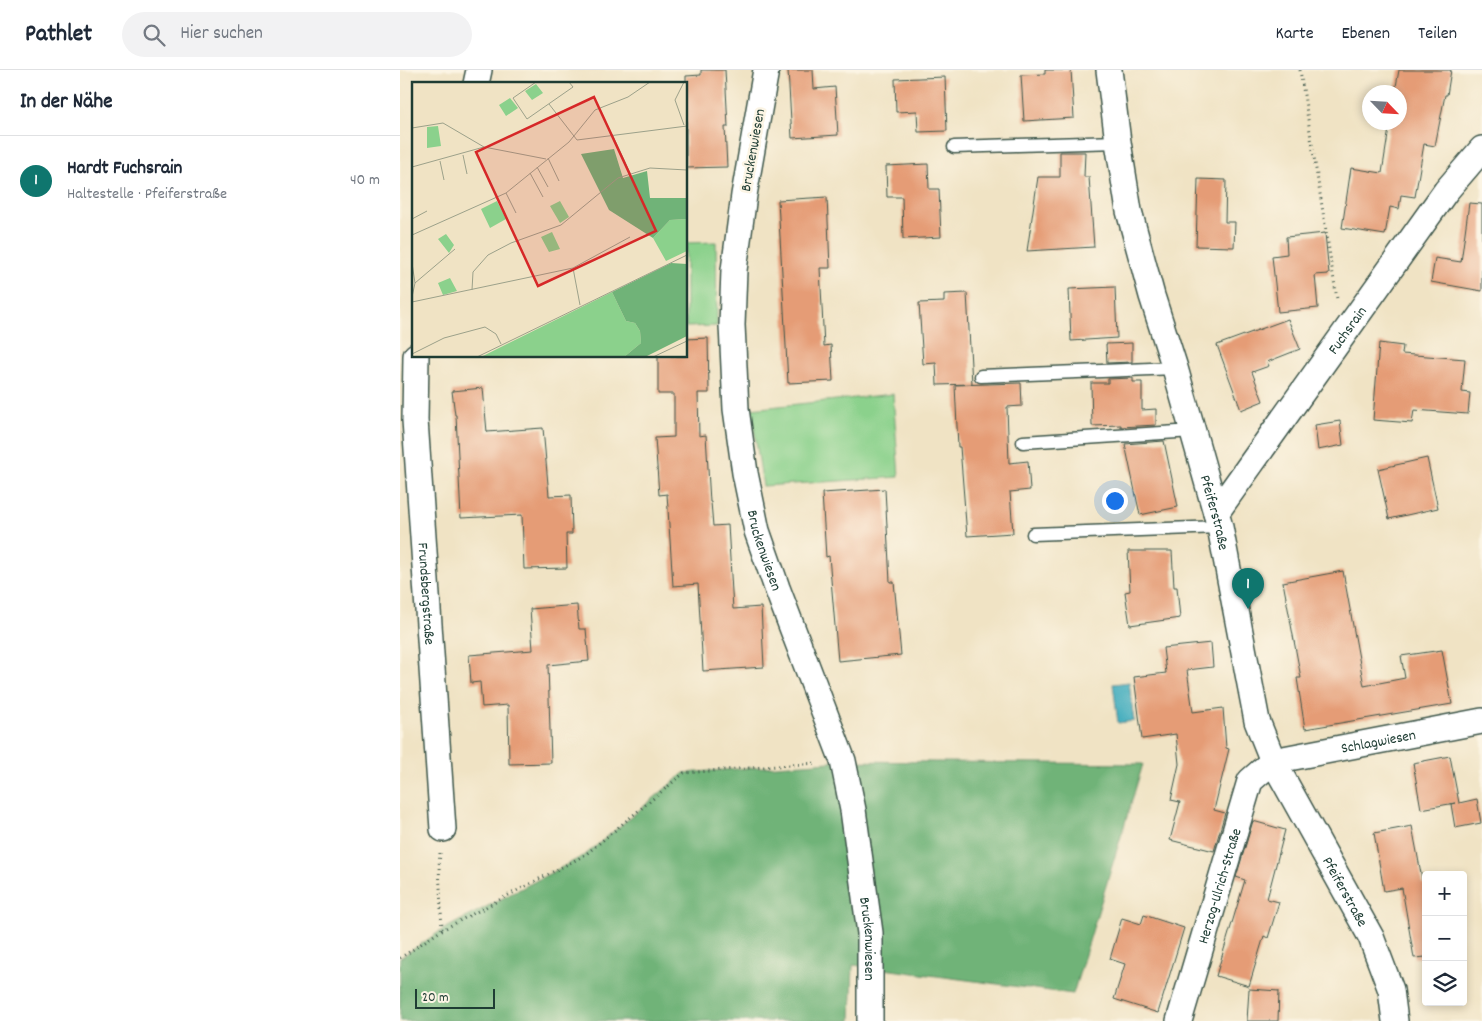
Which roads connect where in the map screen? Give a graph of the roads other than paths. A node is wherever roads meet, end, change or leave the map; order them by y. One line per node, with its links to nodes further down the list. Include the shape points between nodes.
1 (766, 70): 16 (street, Bruckenwiesen, via 734,270 732,325 736,409 757,530 843,760 870,933)
2 (1109, 70): 3 (street, Pfeiferstraße)
3 (1118, 142): 4 (lane); 7 (street, Pfeiferstraße, via 1129,211)
4 (954, 147)
5 (1482, 149): 11 (street, Fuchsrain, via 1446,190)
6 (410, 356): 15 (street, Frundsbergstraße)
7 (1175, 368): 8 (lane); 9 (street, Pfeiferstraße)
8 (981, 376)
9 (1193, 431): 10 (lane); 11 (street, Pfeiferstraße)
10 (1023, 442)
11 (1218, 520): 12 (lane); 14 (street, Pfeiferstraße, via 1257,721)
12 (1033, 534)
13 (1482, 720): 14 (street, Schlagwiesen)
14 (1274, 761): 17 (street, Herzog-Ulrich-Straße, via 1250,781); 18 (street, Pfeiferstraße, via 1372,936 1391,990)
15 (443, 829)
16 (870, 1021)
17 (1179, 1021)
18 (1395, 1021)

